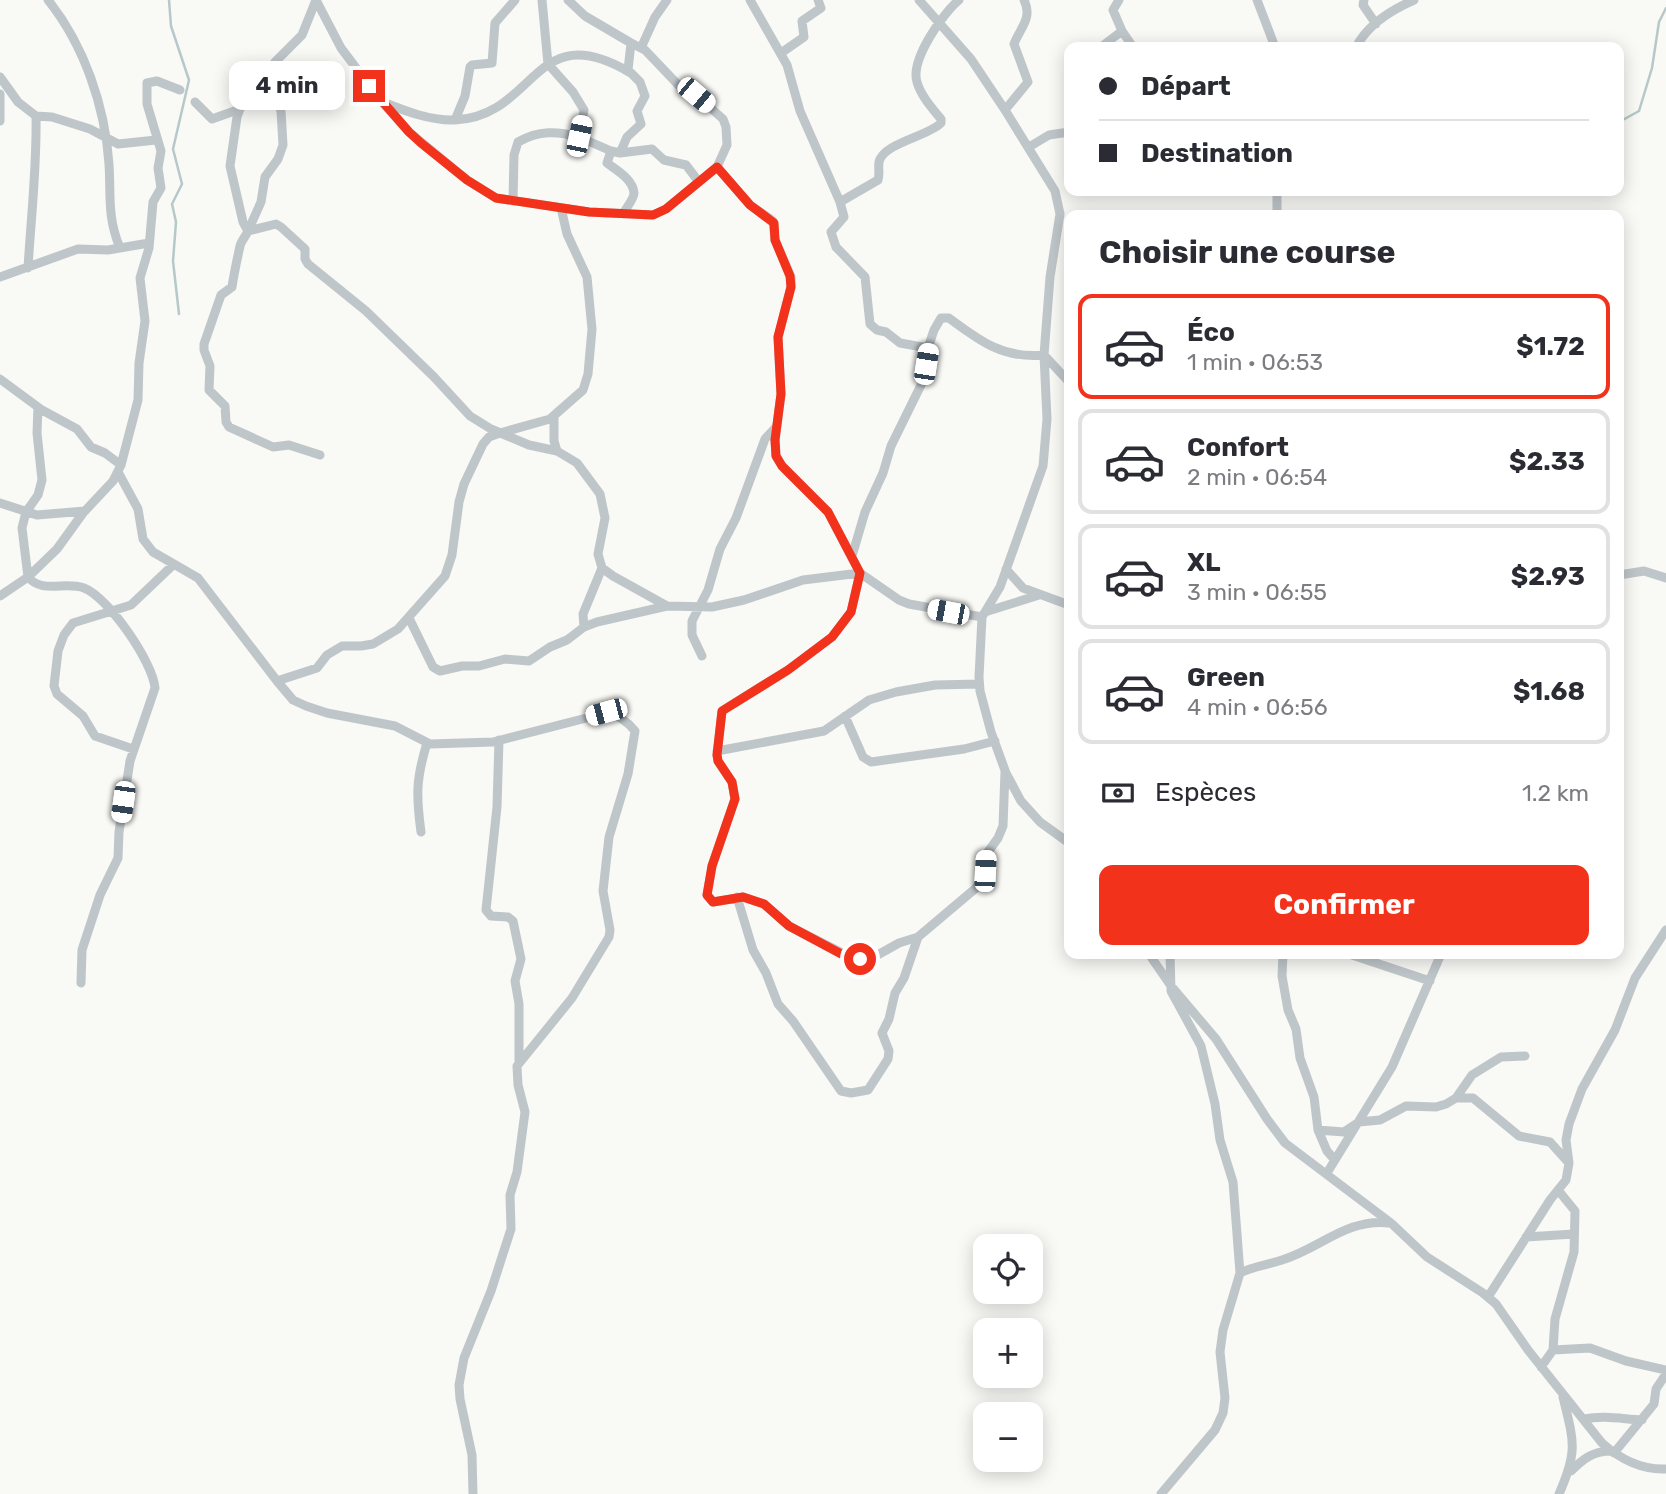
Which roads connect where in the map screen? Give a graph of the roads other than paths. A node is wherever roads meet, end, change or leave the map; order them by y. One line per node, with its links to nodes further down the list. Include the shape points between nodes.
1 (48, 0): 40 (street, via 90,75)
2 (515, 0): 36 (street, via 495,23 492,63 471,65)
3 (542, 0): 25 (street)
4 (568, 0): 22 (street, via 585,16)
5 (667, 0): 23 (street)
6 (750, 0): 24 (street)
7 (818, 0): 24 (street, via 821,8 803,20 804,37)
8 (919, 0): 15 (street)
9 (959, 0): 15 (street)
10 (1024, 0): 34 (street, via 1028,18 1014,44 1028,82)
11 (1119, 0): 17 (street, via 1113,10)
12 (1257, 0): 20 (street)
13 (1364, 0): 16 (street)
14 (1414, 0): 16 (street)
15 (940, 23): 34 (street); 47 (street, via 922,52 916,77 941,123 883,156 878,180)
16 (1376, 24): 21 (street)
17 (1122, 31): 18 (street); 19 (street)
18 (1108, 42)
19 (1130, 42)
20 (1271, 42)
21 (1360, 42)
22 (631, 43): 23 (street); 26 (street)
23 (641, 48): 44 (street, via 685,92 696,95 723,119 727,145)
24 (781, 53): 47 (street)
25 (548, 64): 26 (street, via 570,55 590,55); 36 (street, via 497,107); 39 (street, via 583,108)
26 (629, 72): 43 (street, via 640,82 645,96 637,111 641,124)
27 (266, 75): 31 (street, via 302,35 316,0 341,48); 33 (street); 50 (street, via 281,111 284,145 265,177 261,202)
28 (0, 77): 35 (street, via 18,102)
29 (180, 90): 41 (street, via 157,81 146,83)
30 (0, 94): 37 (street)
31 (382, 101): 36 (street, via 424,116); 46 (street, via 409,132 467,180 496,198)
32 (195, 102): 33 (street, via 212,119)
33 (240, 109): 50 (street, via 230,166)
34 (1005, 110): 42 (street)
35 (36, 116): 40 (street, via 90,129); 53 (street, via 37,168)
36 (455, 120)
37 (0, 121)
38 (1064, 133): 42 (street, via 1049,135)
39 (579, 137): 43 (street); 46 (street, via 551,131 518,142)
40 (106, 139): 41 (street, via 118,144); 52 (street, via 110,209)
41 (156, 140): 51 (street, via 161,152 161,188 153,202)
42 (1029, 147): 56 (street, via 1055,191 1060,214)
43 (615, 152): 45 (street, via 650,148 664,160 686,165); 49 (street, via 607,163 622,173 634,192)
44 (717, 167): 45 (street); 61 (street, via 750,205 773,221 775,240 790,276 791,291 778,337 781,394)
45 (699, 182): 49 (street, via 659,213)
46 (513, 201): 48 (street)
47 (840, 202): 55 (street, via 844,217 831,232 836,247 864,277 870,324 900,343)
48 (561, 208): 49 (street); 60 (street, via 568,238 586,274 592,329 583,390)
49 (623, 214)
50 (248, 230): 62 (street, via 281,227 305,249 307,264 366,311 470,416); 64 (street, via 232,287 221,295 204,344 210,366 209,390 225,406 231,429 273,447 289,444)
51 (149, 243): 52 (street); 65 (street, via 140,282 145,321 138,400)
52 (121, 248): 53 (street, via 78,250)
53 (27, 268): 54 (street)
54 (0, 277)
55 (928, 348): 56 (street, via 944,317 1013,356); 69 (street, via 922,385 891,446)
56 (1044, 355): 57 (street); 72 (street, via 1047,419 1043,466)
57 (1064, 377)
58 (0, 379): 59 (street)
59 (38, 407): 65 (street, via 77,429); 68 (street, via 42,480)
60 (554, 416): 62 (street); 63 (street)
61 (777, 426): 69 (street, via 778,461 828,512); 81 (street, via 765,439)
62 (500, 433): 63 (street); 84 (street, via 484,444 464,484 445,576)
63 (557, 451): 71 (street, via 578,463 600,494 605,518 598,554)
64 (320, 455)
65 (119, 469): 67 (street); 70 (street, via 138,509 144,539 153,552)
66 (0, 503): 68 (street)
67 (85, 511): 68 (street); 75 (street, via 57,549)
68 (26, 512): 75 (street, via 22,528)
69 (852, 556): 73 (street)
70 (173, 565): 82 (street, via 140,599); 87 (street, via 198,578)
71 (602, 568): 80 (street); 85 (street, via 583,614)
72 (1006, 569): 77 (street, via 1023,588); 83 (street)
73 (860, 573): 81 (street, via 803,580 725,605); 83 (street, via 909,604); 94 (street, via 851,612 832,637 722,711)
74 (1624, 574): 76 (street, via 1644,571)
75 (28, 577): 78 (street); 82 (street, via 37,585 84,588)
76 (1666, 578)
77 (1040, 595): 79 (street); 83 (street)
78 (0, 596)
79 (1064, 603)
80 (667, 606): 81 (street); 85 (street)
81 (699, 607): 86 (street, via 691,631)
82 (113, 612): 93 (street, via 155,682 155,694); 93 (street, via 80,620 68,628 58,651 54,686 95,736)
83 (984, 615): 88 (street)
84 (409, 618): 85 (street, via 433,667 440,671 505,659 529,661); 87 (street, via 373,644 342,646 317,668)
85 (584, 627)
86 (702, 656)
87 (276, 681): 92 (street, via 306,706 395,726)
88 (979, 684): 89 (street, via 896,692 869,700); 91 (street)
89 (845, 716): 91 (street, via 863,757 872,762); 94 (street, via 824,731)
90 (499, 740): 92 (street); 110 (street, via 486,910 513,922 520,959 515,981); 110 (street, via 606,712 635,731 609,837 603,891 609,937 572,998)
91 (995, 741): 95 (street)
92 (427, 743): 96 (street, via 416,782)
93 (133, 749): 107 (street, via 118,858 89,927 80,960)
94 (717, 751): 98 (street, via 735,799 707,895 713,902)
95 (1005, 769): 97 (street, via 1025,806); 100 (street, via 1003,826 985,856 984,876)
96 (421, 832)
97 (1064, 839)
98 (737, 897): 100 (street, via 764,904 789,926 852,958 874,957); 100 (street, via 752,950 778,1004 846,1093 869,1089 888,1059 882,1033)
99 (1666, 930): 115 (street, via 1635,978 1615,1030 1582,1089 1566,1140)
100 (918, 937)
101 (1152, 959): 108 (street)
102 (1170, 959): 108 (street)
103 (1283, 959): 113 (street, via 1287,1010 1296,1029)
104 (1364, 959): 106 (street)
105 (1439, 959): 106 (street)
106 (1430, 981): 112 (street, via 1392,1068)
107 (82, 983)
108 (1171, 986): 116 (street, via 1216,1039 1276,1134); 121 (street, via 1201,1046 1208,1075 1233,1182)
109 (1525, 1056): 111 (street, via 1501,1057 1472,1076)
110 (519, 1062): 132 (street, via 518,1085 525,1112 510,1195 511,1229 459,1385)
111 (1456, 1098): 112 (street, via 1441,1106 1406,1106 1380,1120); 115 (street, via 1473,1098 1519,1136 1550,1142)
112 (1359, 1122): 113 (street, via 1344,1132); 114 (street)
113 (1318, 1130): 114 (street)
114 (1334, 1159): 116 (street)
115 (1569, 1163): 117 (street, via 1566,1180)
116 (1326, 1173): 118 (street)
117 (1558, 1190): 119 (street, via 1575,1211); 120 (street)
118 (1391, 1223): 121 (street, via 1363,1223 1282,1260); 122 (street, via 1427,1257)
119 (1574, 1234): 120 (street); 123 (street, via 1574,1252 1555,1319)
120 (1526, 1237): 122 (street)
121 (1240, 1273): 133 (street, via 1220,1352 1223,1413 1215,1430)
122 (1488, 1297): 124 (street)
123 (1553, 1350): 124 (street); 125 (street, via 1590,1348)
124 (1541, 1367): 126 (street)
125 (1666, 1372): 128 (street, via 1654,1404)
126 (1562, 1392): 127 (street); 131 (street, via 1573,1443)
127 (1584, 1419): 128 (street); 129 (street)
128 (1642, 1420): 129 (street)
129 (1612, 1452): 130 (street, via 1643,1467); 131 (street, via 1589,1456)
130 (1666, 1469)
131 (1567, 1475): 134 (street)
132 (473, 1494)
133 (1161, 1494)
134 (1559, 1494)

